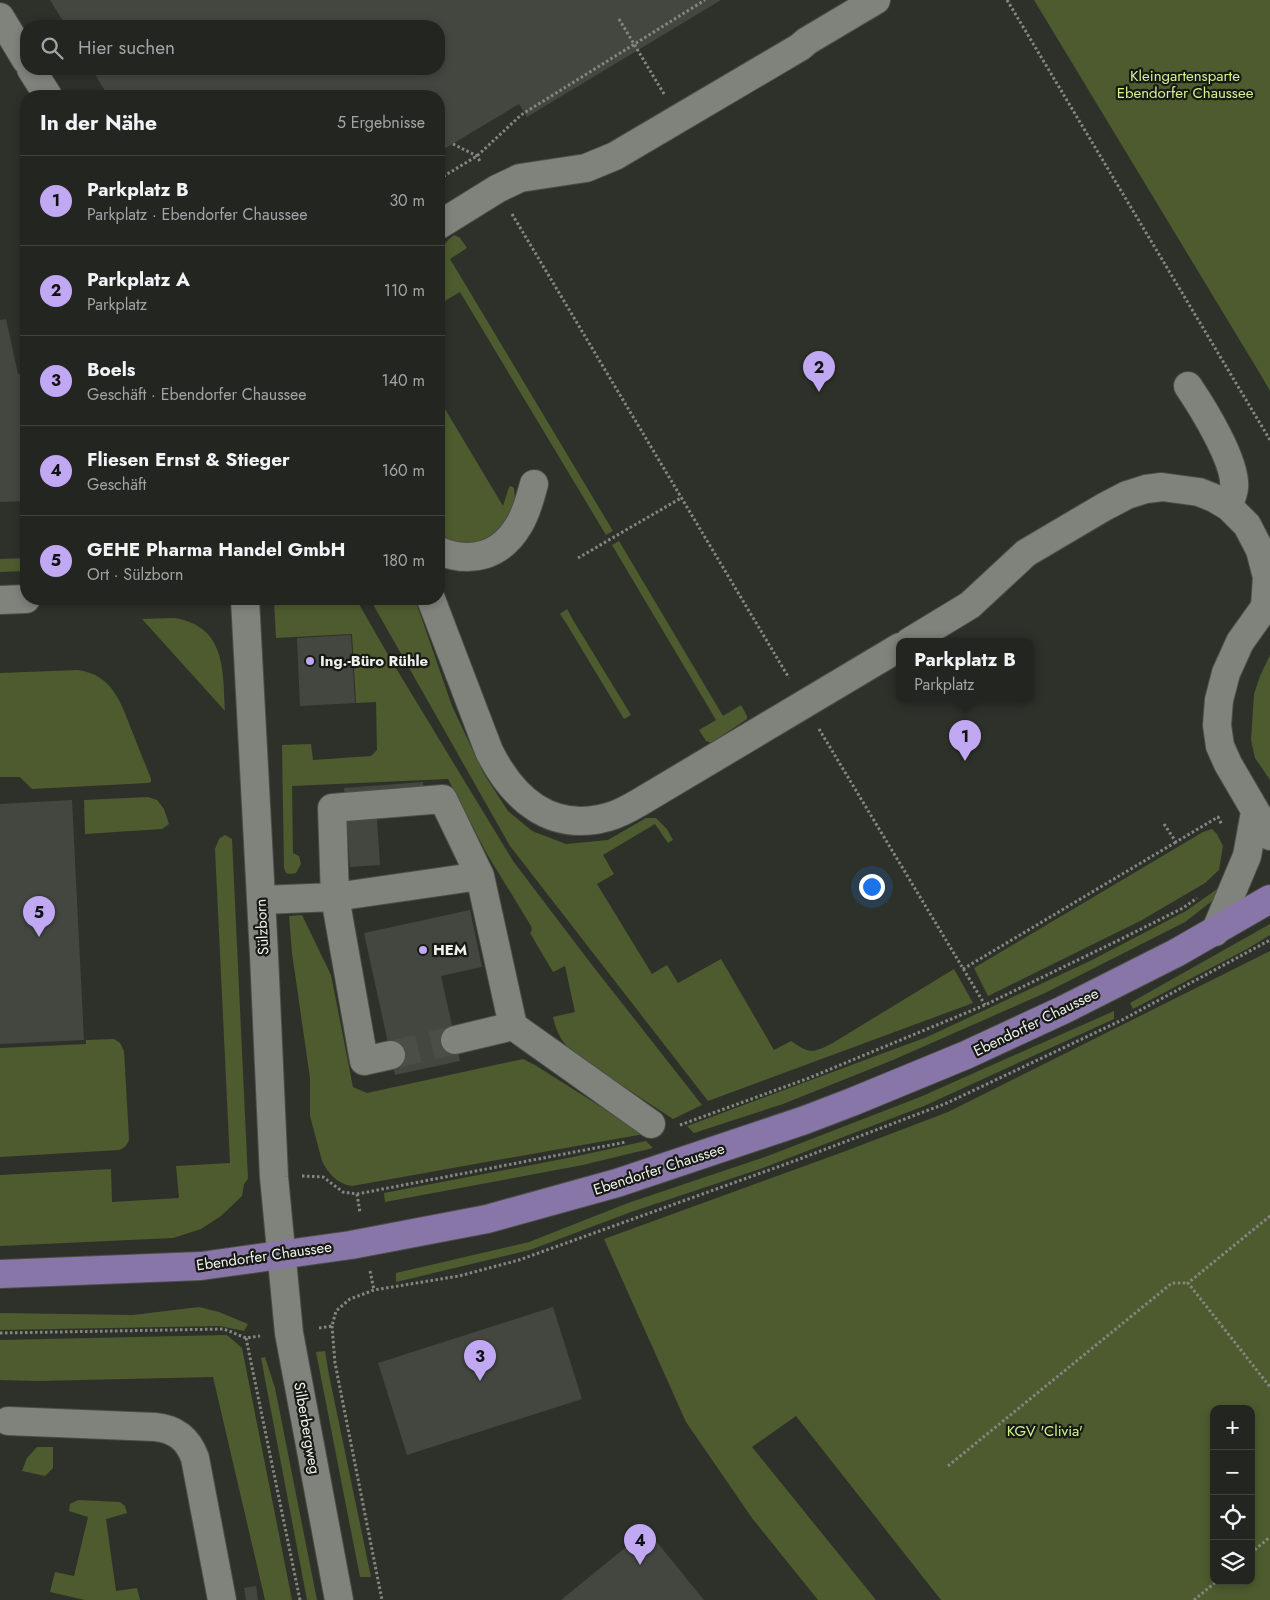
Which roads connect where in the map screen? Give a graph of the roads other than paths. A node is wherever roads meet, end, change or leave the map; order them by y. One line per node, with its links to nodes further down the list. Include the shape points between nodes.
1 (876, 0): 6 (street, via 615,156 586,168 520,178)
2 (0, 17): 3 (street)
3 (20, 50)
4 (36, 75): 5 (street)
5 (44, 90)
6 (445, 221)
7 (1188, 386): 9 (street, via 1205,410 1231,466 1234,487)
8 (534, 484): 10 (street, via 520,524 498,548 468,558)
9 (1229, 507): 15 (street, via 1200,492 1162,487 1127,495 1026,553 970,604); 17 (street, via 1247,525 1260,550 1267,577 1264,607 1240,642 1226,672 1217,726 1220,746 1228,764)
10 (445, 553)
11 (20, 599): 12 (street)
12 (0, 600)
13 (245, 605): 22 (street, Sülzborn)
14 (433, 605): 16 (street, via 497,768 520,796 547,814 577,822 622,812)
15 (915, 638)
16 (896, 649)
17 (1263, 814): 18 (street); 23 (street)
18 (1270, 836)
19 (480, 876): 20 (street); 20 (street, via 443,799 332,808); 24 (street)
20 (335, 897): 22 (street); 26 (street, via 364,1061)
21 (1270, 899): 23 (main road, Ebendorfer Chaussee)
22 (261, 900): 28 (street, Sülzborn, via 274,1177)
23 (1215, 932): 28 (main road, Ebendorfer Chaussee, via 1064,1010 966,1055 756,1137 617,1183 487,1219)
24 (513, 1026): 25 (street); 27 (street)
25 (455, 1040)
26 (391, 1055)
27 (641, 1132)
28 (281, 1255): 29 (main road, Ebendorfer Chaussee, via 201,1266); 32 (street, Silberbergweg, via 289,1333)
29 (0, 1274)
30 (8, 1421): 31 (street, via 155,1427 182,1436 195,1458)
31 (222, 1600)
32 (339, 1600)

